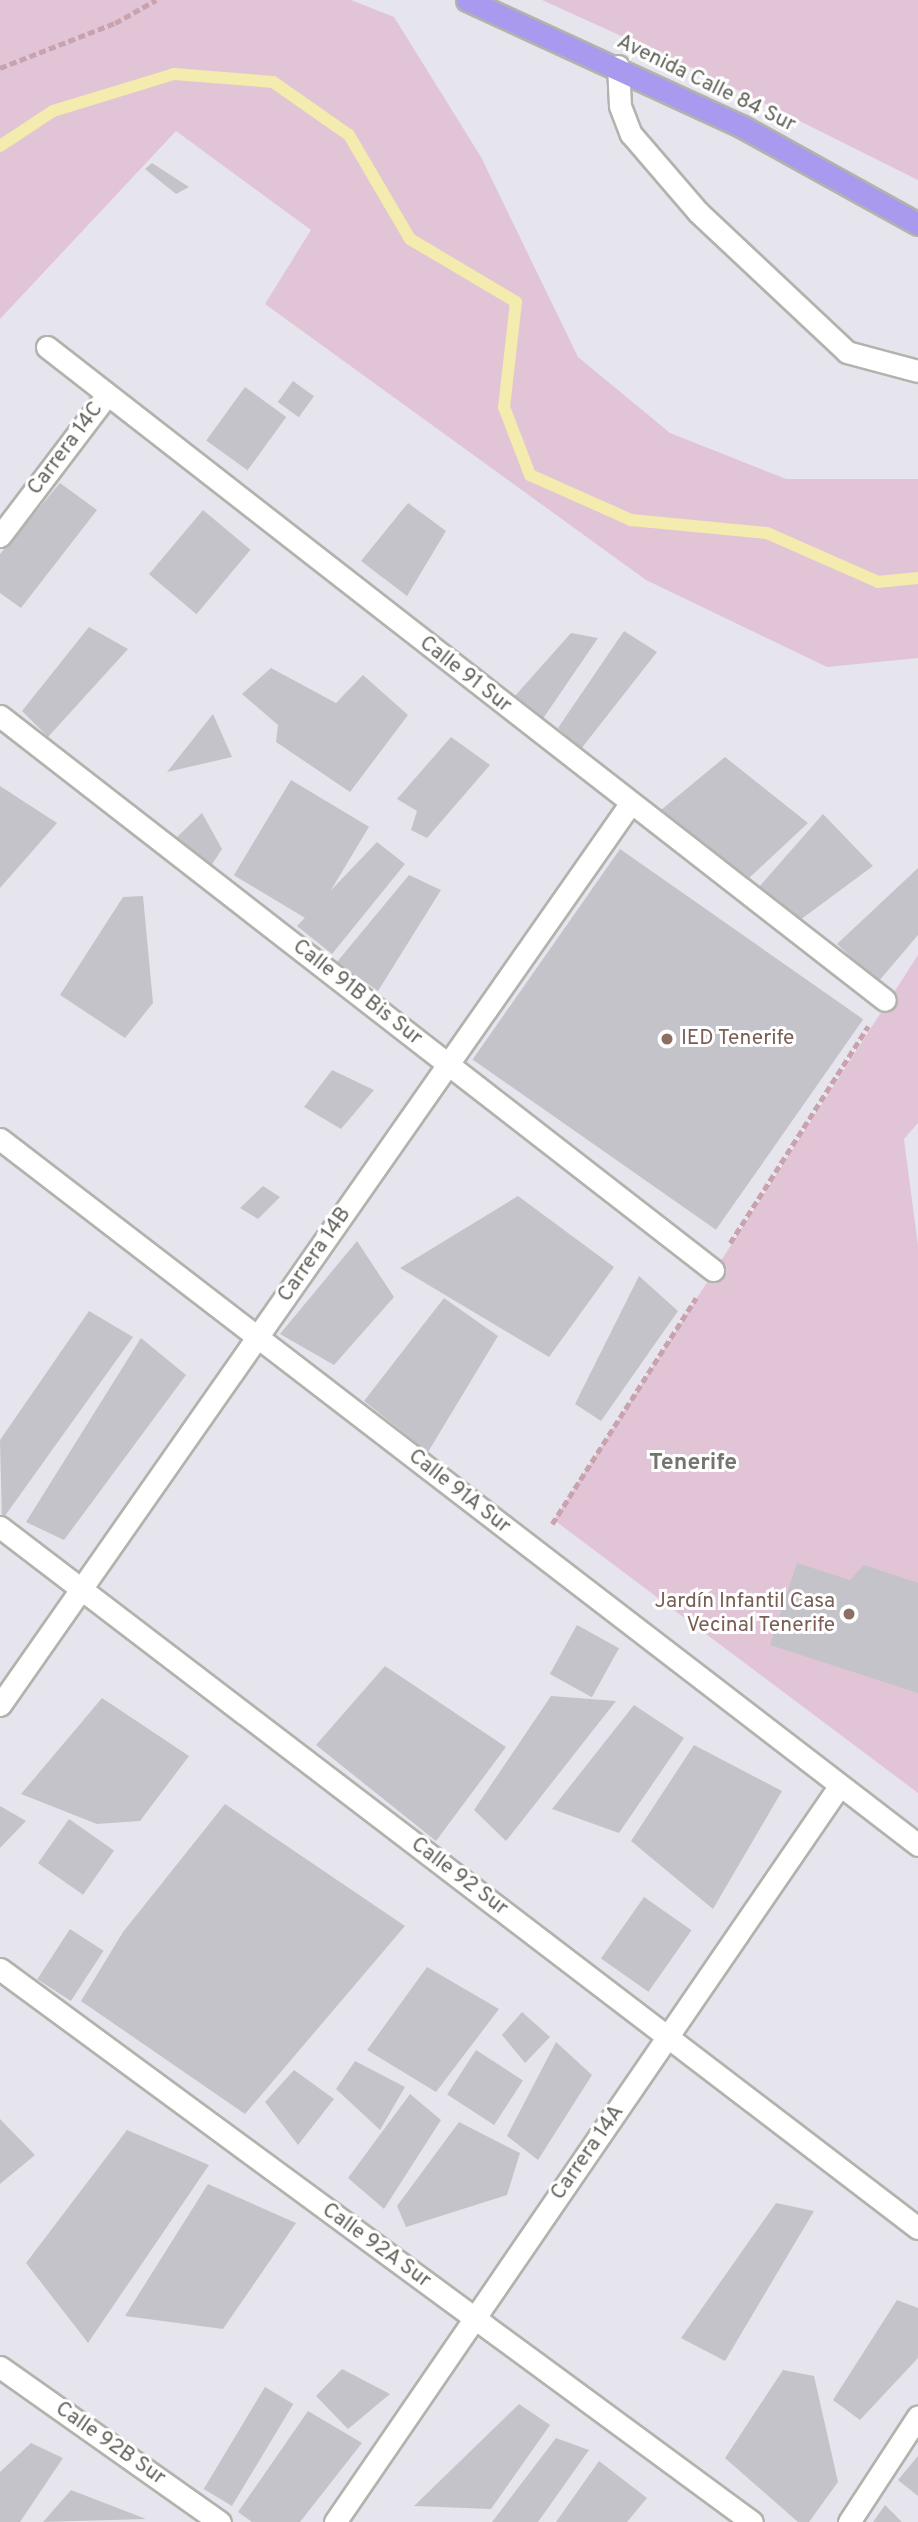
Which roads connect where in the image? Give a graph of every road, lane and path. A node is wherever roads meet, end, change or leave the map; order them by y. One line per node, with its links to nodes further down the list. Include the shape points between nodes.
1 (156, 0): 4 (path, via 115,23)
2 (467, 0): 3 (highway, Avenida Calle 84 Sur)
3 (618, 66): 5 (highway, Avenida Calle 84 Sur); 7 (street, via 620,106 631,134 698,212 847,352)
4 (0, 68)
5 (918, 224)
6 (47, 347): 8 (street, Calle 91 Sur)
7 (918, 371)
8 (107, 395): 9 (street, Carrera 14C); 11 (street, Calle 91 Sur)
9 (0, 536)
10 (0, 716): 13 (street, Calle 91B Bis Sur)
11 (630, 804): 12 (street, Calle 91 Sur); 13 (street, Carrera 14B)
12 (885, 1000)
13 (449, 1064): 15 (street, Calle 91B Bis Sur); 16 (street, Carrera 14B)
14 (0, 1139): 16 (street, Calle 91A Sur)
15 (713, 1270)
16 (258, 1336): 18 (street, Carrera 14B); 20 (street, Calle 91A Sur)
17 (0, 1527): 18 (street, Calle 92 Sur)
18 (81, 1589): 19 (street, Carrera 14B); 23 (street, Calle 92 Sur)
19 (0, 1705)
20 (840, 1785): 21 (street, Calle 91A Sur); 23 (street, Carrera 14A)
21 (918, 1845)
22 (0, 1969): 25 (street, Calle 92A Sur)
23 (668, 2037): 24 (street, Calle 92 Sur); 25 (street, Carrera 14A)
24 (918, 2228)
25 (474, 2318): 29 (street, Carrera 14A); 30 (street, Calle 92A Sur)
26 (0, 2367): 28 (street, Calle 92B Sur)
27 (918, 2416): 31 (street)
28 (220, 2522)
29 (335, 2522)
30 (752, 2522)
31 (849, 2522)

